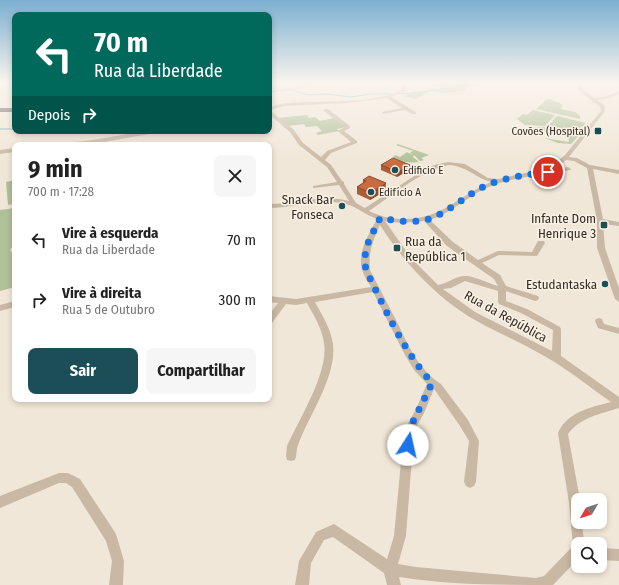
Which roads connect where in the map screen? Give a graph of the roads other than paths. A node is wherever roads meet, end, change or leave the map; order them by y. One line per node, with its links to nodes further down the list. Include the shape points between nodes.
1 (401, 109): 5 (street)
2 (409, 109): 6 (street)
3 (603, 109): 11 (street, via 601,115)
4 (326, 110): 14 (street, via 348,127 341,131 355,142 329,152)
5 (384, 113)
6 (414, 113)
7 (272, 114): 14 (street, via 292,131 301,144)
8 (138, 134): 9 (street)
9 (93, 142)
10 (12, 150): 12 (street)
11 (571, 151): 13 (street); 16 (street)
12 (0, 152)
13 (565, 158): 15 (street); 16 (street)
14 (322, 160): 21 (street)
15 (558, 165): 16 (street, via 561,168); 18 (street)
16 (575, 165): 17 (street); 18 (street)
17 (589, 167): 19 (street); 28 (street)
18 (548, 172): 20 (street)
19 (619, 172)
20 (486, 182): 25 (street, via 460,164 441,164 428,169); 27 (street, via 437,215)
21 (342, 183): 22 (street); 23 (street)
22 (315, 187)
23 (352, 204): 24 (street, via 325,200); 25 (street)
24 (272, 206)
25 (366, 210): 26 (street)
26 (380, 218): 27 (street, via 400,221); 32 (street, Rua da República, via 408,259); 34 (street, via 368,241 364,258 366,270)
27 (426, 219): 31 (street, via 450,244)
28 (600, 221): 29 (street); 36 (street, via 601,248)
29 (619, 224)
30 (541, 243): 31 (street, via 534,254 498,253)
31 (477, 263): 33 (street, via 497,277)
32 (436, 288): 33 (street, via 448,286 465,278); 45 (street, Rua da República, via 471,314)
33 (502, 288): 35 (street); 45 (street, via 502,302 557,329)
34 (376, 289): 38 (street); 46 (street, via 408,353)
35 (535, 298)
36 (619, 299)
37 (272, 300): 39 (street)
38 (310, 300): 39 (street); 48 (street, via 330,346 322,379 292,446)
39 (284, 302): 42 (street)
40 (12, 305): 41 (street)
41 (0, 308)
42 (272, 317)
43 (599, 321): 44 (street, via 601,326)
44 (619, 331)
45 (556, 358): 47 (street, Rua da República)
46 (432, 383): 49 (street, via 438,387 474,441); 55 (street, via 409,430 400,536)
47 (619, 403): 51 (street, via 579,416 569,423 562,433 575,504)
48 (291, 456)
49 (470, 482)
50 (0, 502): 57 (street, via 59,478 68,478 76,483 112,538 118,561)
51 (577, 537)
52 (607, 555): 53 (street)
53 (619, 556)
54 (571, 558): 56 (street)
55 (390, 569): 56 (street, via 416,574 536,585); 58 (street, via 334,530 320,536 305,561); 59 (street)
56 (549, 583)
57 (116, 585)
58 (302, 585)
59 (394, 585)

